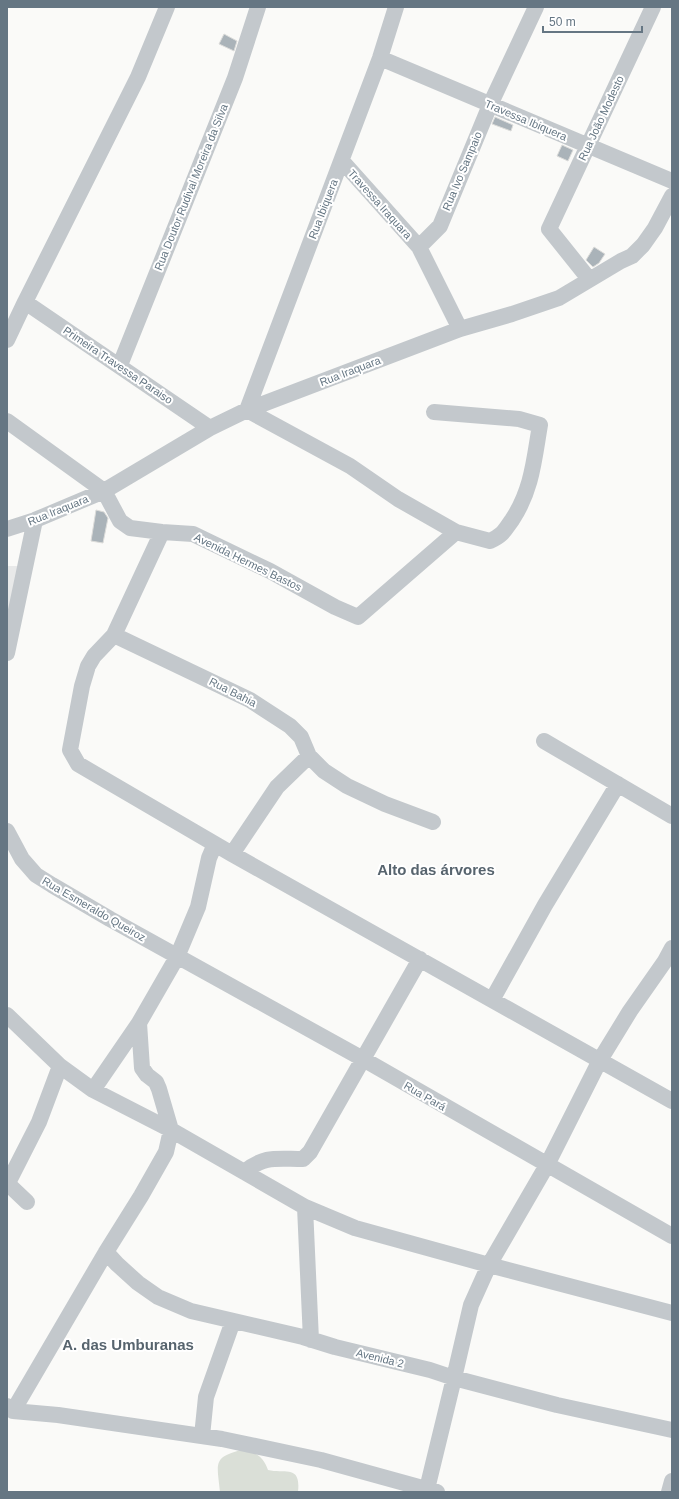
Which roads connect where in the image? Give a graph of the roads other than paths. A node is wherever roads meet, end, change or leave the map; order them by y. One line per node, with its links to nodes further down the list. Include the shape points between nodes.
1 (167, 7): 14 (street, via 138,77)
2 (258, 7): 17 (street, Rua Doutor Rudival Moreira da Silva, via 235,78)
3 (396, 7): 6 (street, Rua Ibiquera)
4 (536, 7): 7 (street, Rua Ivo Sampaio)
5 (653, 7): 8 (street, Rua João Modesto)
6 (380, 58): 7 (street, Travessa Ibiquera); 9 (street, Rua Ibiquera)
7 (490, 104): 8 (street, Travessa Ibiquera); 12 (street, Rua Ivo Sampaio, via 440,226)
8 (588, 146): 10 (street, Travessa Ibiquera); 13 (street, Rua João Modesto, via 549,229)
9 (342, 161): 12 (street, Travessa Iraquara); 18 (street, Rua Ibiquera)
10 (672, 181)
11 (672, 196): 13 (street, Rua Iraquara, via 643,245 632,256)
12 (419, 247): 15 (street)
13 (589, 280): 15 (street, Rua Iraquara, via 559,298)
14 (25, 302): 16 (street); 17 (street, Primeira Travessa Paraiso)
15 (460, 329): 18 (street, Rua Iraquara)
16 (7, 340)
17 (120, 365): 21 (street, Primeira Travessa Paraiso)
18 (247, 410): 21 (street, Rua Iraquara); 26 (street, via 350,466 398,499)
19 (434, 412): 26 (street, via 519,419 540,425 531,479 520,508 501,536 490,541)
20 (7, 421): 22 (street, Avenida Hermes Bastos)
21 (210, 428): 22 (street, Rua Iraquara)
22 (104, 491): 23 (street, Rua Iraquara); 25 (street, Avenida Hermes Bastos, via 120,521 130,528)
23 (35, 520): 24 (street, Rua Iraquara); 28 (street)
24 (7, 529)
25 (162, 532): 26 (street, Avenida Hermes Bastos, via 193,534 358,617); 27 (street)
26 (456, 532)
27 (114, 635): 30 (street, Rua Bahia, via 273,713 301,737); 35 (street, via 88,666 70,750 78,764)
28 (7, 653)
29 (544, 741): 31 (street)
30 (309, 756): 33 (street, Rua Bahia, via 324,771 347,786 406,813); 36 (street, via 277,787)
31 (618, 784): 32 (street); 40 (street, via 545,905)
32 (672, 816)
33 (433, 822)
34 (7, 832): 37 (street, Rua Esmeraldo Queiroz, via 22,859 36,875)
35 (215, 844): 36 (street); 37 (street, via 209,858 198,907)
36 (232, 854): 39 (street)
37 (178, 957): 42 (street); 43 (street, Rua Pará)
38 (670, 958): 44 (street, via 630,1011)
39 (420, 959): 40 (street); 43 (street)
40 (492, 1000): 44 (street)
41 (7, 1015): 45 (street)
42 (139, 1023): 46 (street); 48 (street, via 142,1068 156,1082)
43 (363, 1059): 49 (street, Rua Pará); 50 (street, via 310,1152 303,1159 265,1159)
44 (600, 1060): 47 (street); 49 (street)
45 (60, 1066): 46 (street); 51 (street, via 39,1122)
46 (93, 1090): 48 (street)
47 (672, 1101)
48 (171, 1130): 50 (street); 55 (street, via 166,1152)
49 (547, 1166): 54 (street, Rua Pará); 56 (street)
50 (244, 1172): 53 (street)
51 (7, 1184): 52 (street)
52 (27, 1202)
53 (305, 1207): 56 (street, via 355,1228); 59 (street)
54 (672, 1236)
55 (106, 1252): 58 (street, Avenida 2, via 158,1297 190,1310); 61 (street)
56 (489, 1265): 57 (street); 60 (street, via 471,1305)
57 (672, 1313)
58 (233, 1321): 59 (street, Avenida 2); 63 (street, via 206,1397)
59 (311, 1340): 60 (street, Avenida 2)
60 (454, 1378): 62 (street, Avenida 2, via 557,1405); 65 (street)
61 (10, 1408): 63 (street)
62 (672, 1430)
63 (202, 1436): 65 (street, via 321,1460)
64 (672, 1481): 66 (street)
65 (432, 1490)
66 (669, 1492)

